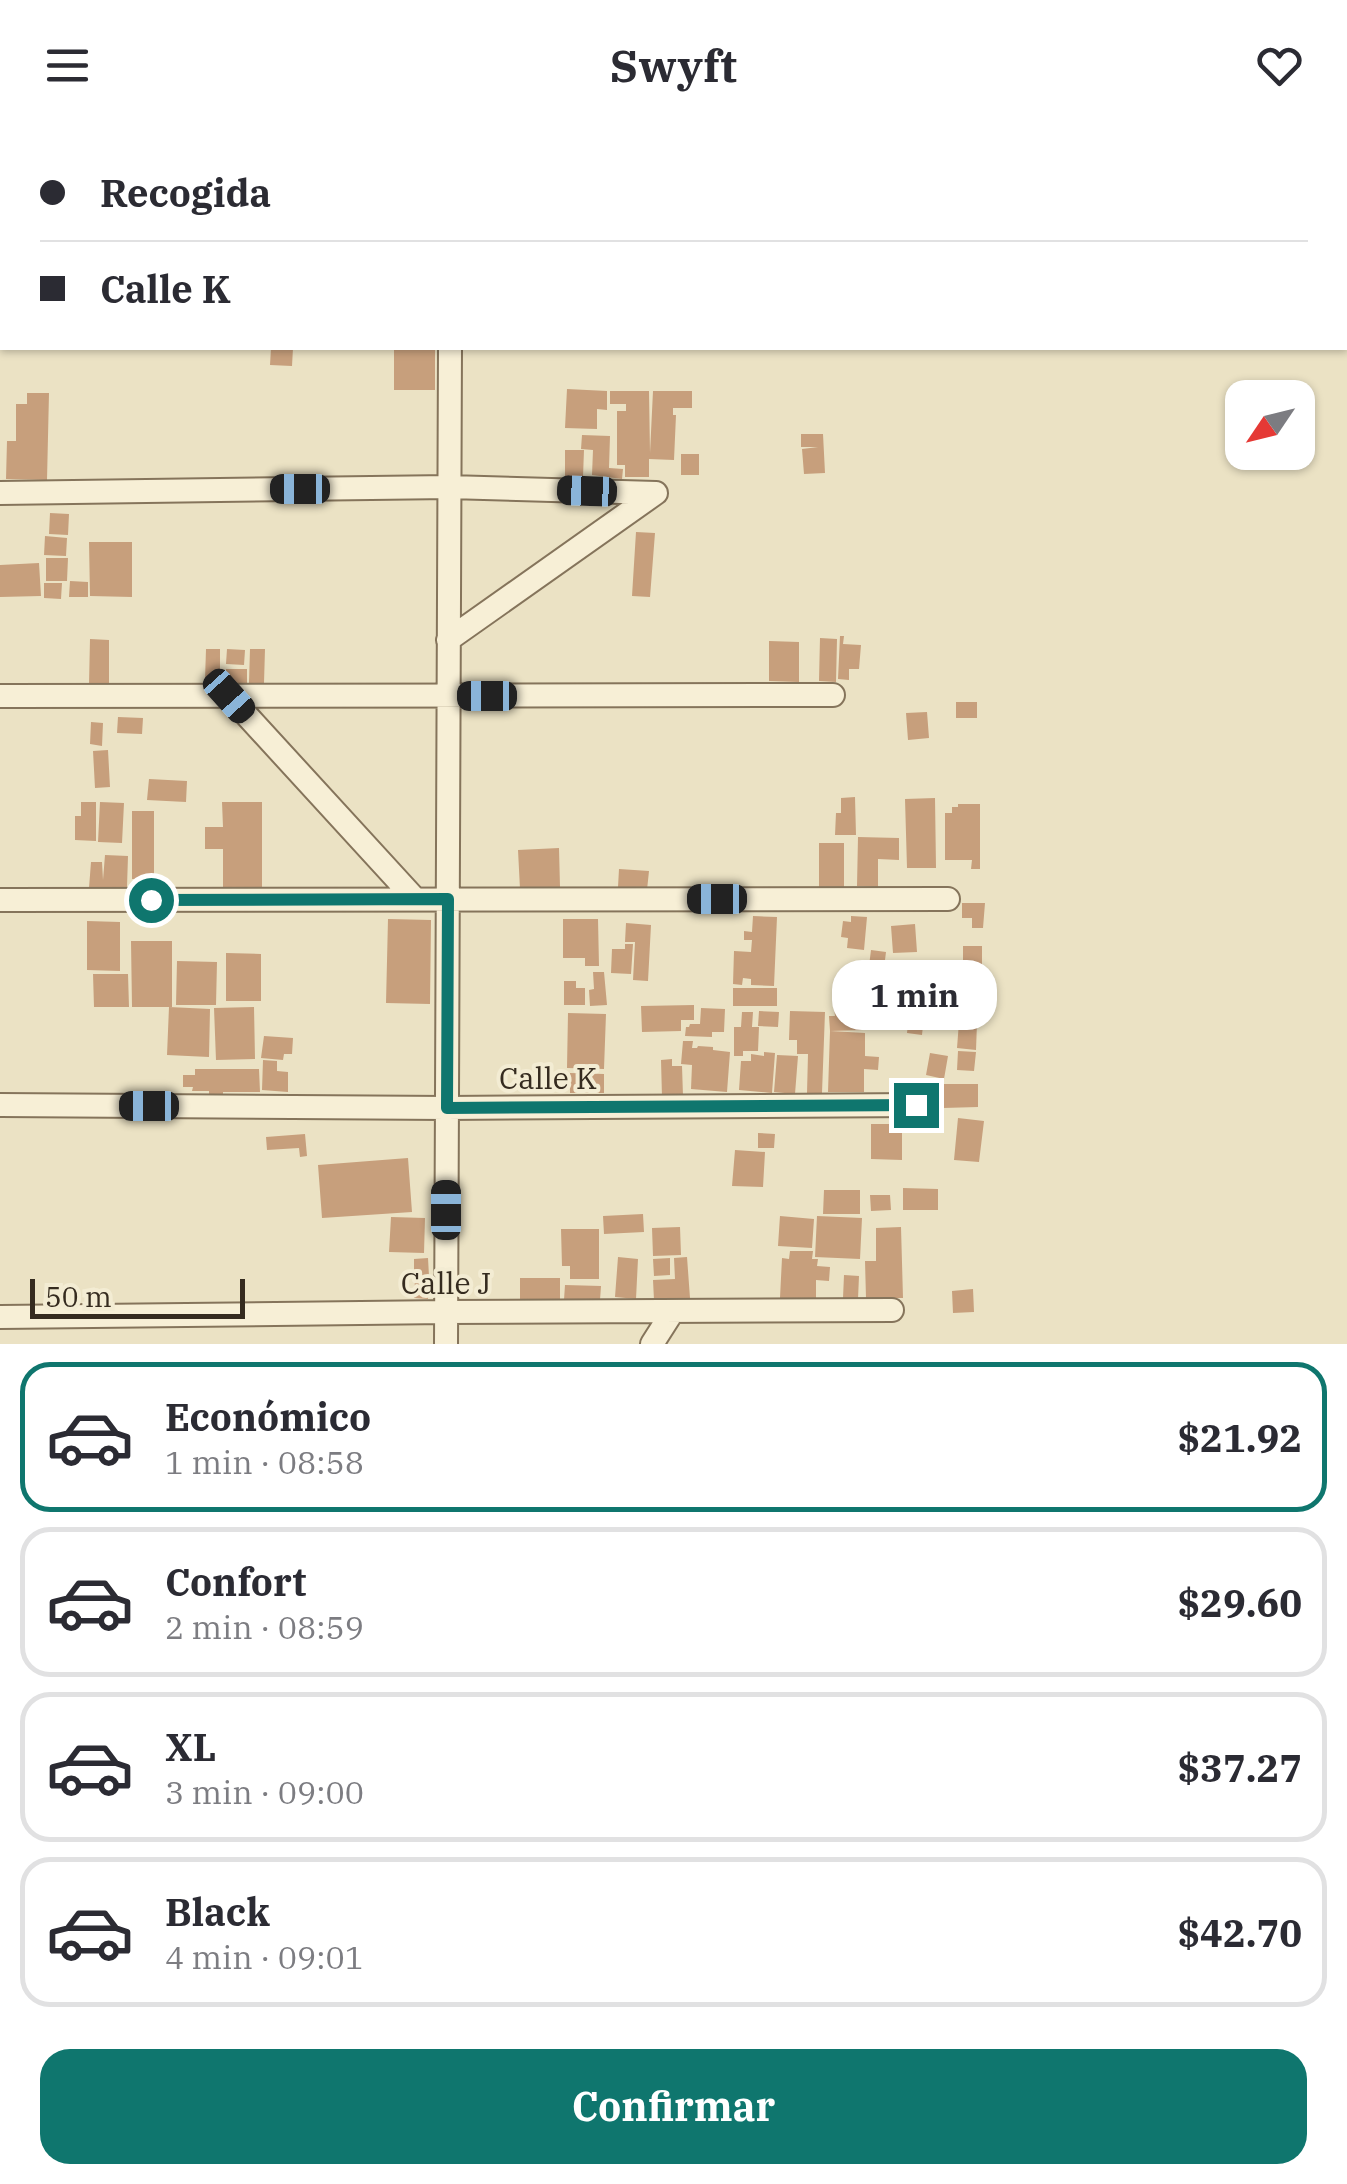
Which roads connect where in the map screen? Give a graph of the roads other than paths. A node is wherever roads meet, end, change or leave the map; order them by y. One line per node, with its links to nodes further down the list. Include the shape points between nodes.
1 (450, 350): 2 (street)
2 (449, 488): 3 (street); 4 (street); 4 (street, via 656,493)
3 (0, 492)
4 (448, 640): 8 (street)
5 (834, 695): 8 (street)
6 (0, 696): 7 (street)
7 (229, 696): 8 (street); 9 (street)
8 (448, 696): 10 (street)
9 (415, 899): 10 (street); 12 (street)
10 (448, 899): 11 (street); 15 (street)
11 (948, 899)
12 (0, 900)
13 (0, 1105): 15 (street, Calle K)
14 (916, 1105): 15 (street, Calle K)
15 (447, 1108): 18 (street)
16 (892, 1310): 17 (street, Calle J)
17 (673, 1311): 18 (street, Calle J); 21 (street)
18 (446, 1312): 19 (street, Calle J); 20 (street)
19 (0, 1317)
20 (446, 1344)
21 (652, 1344)

